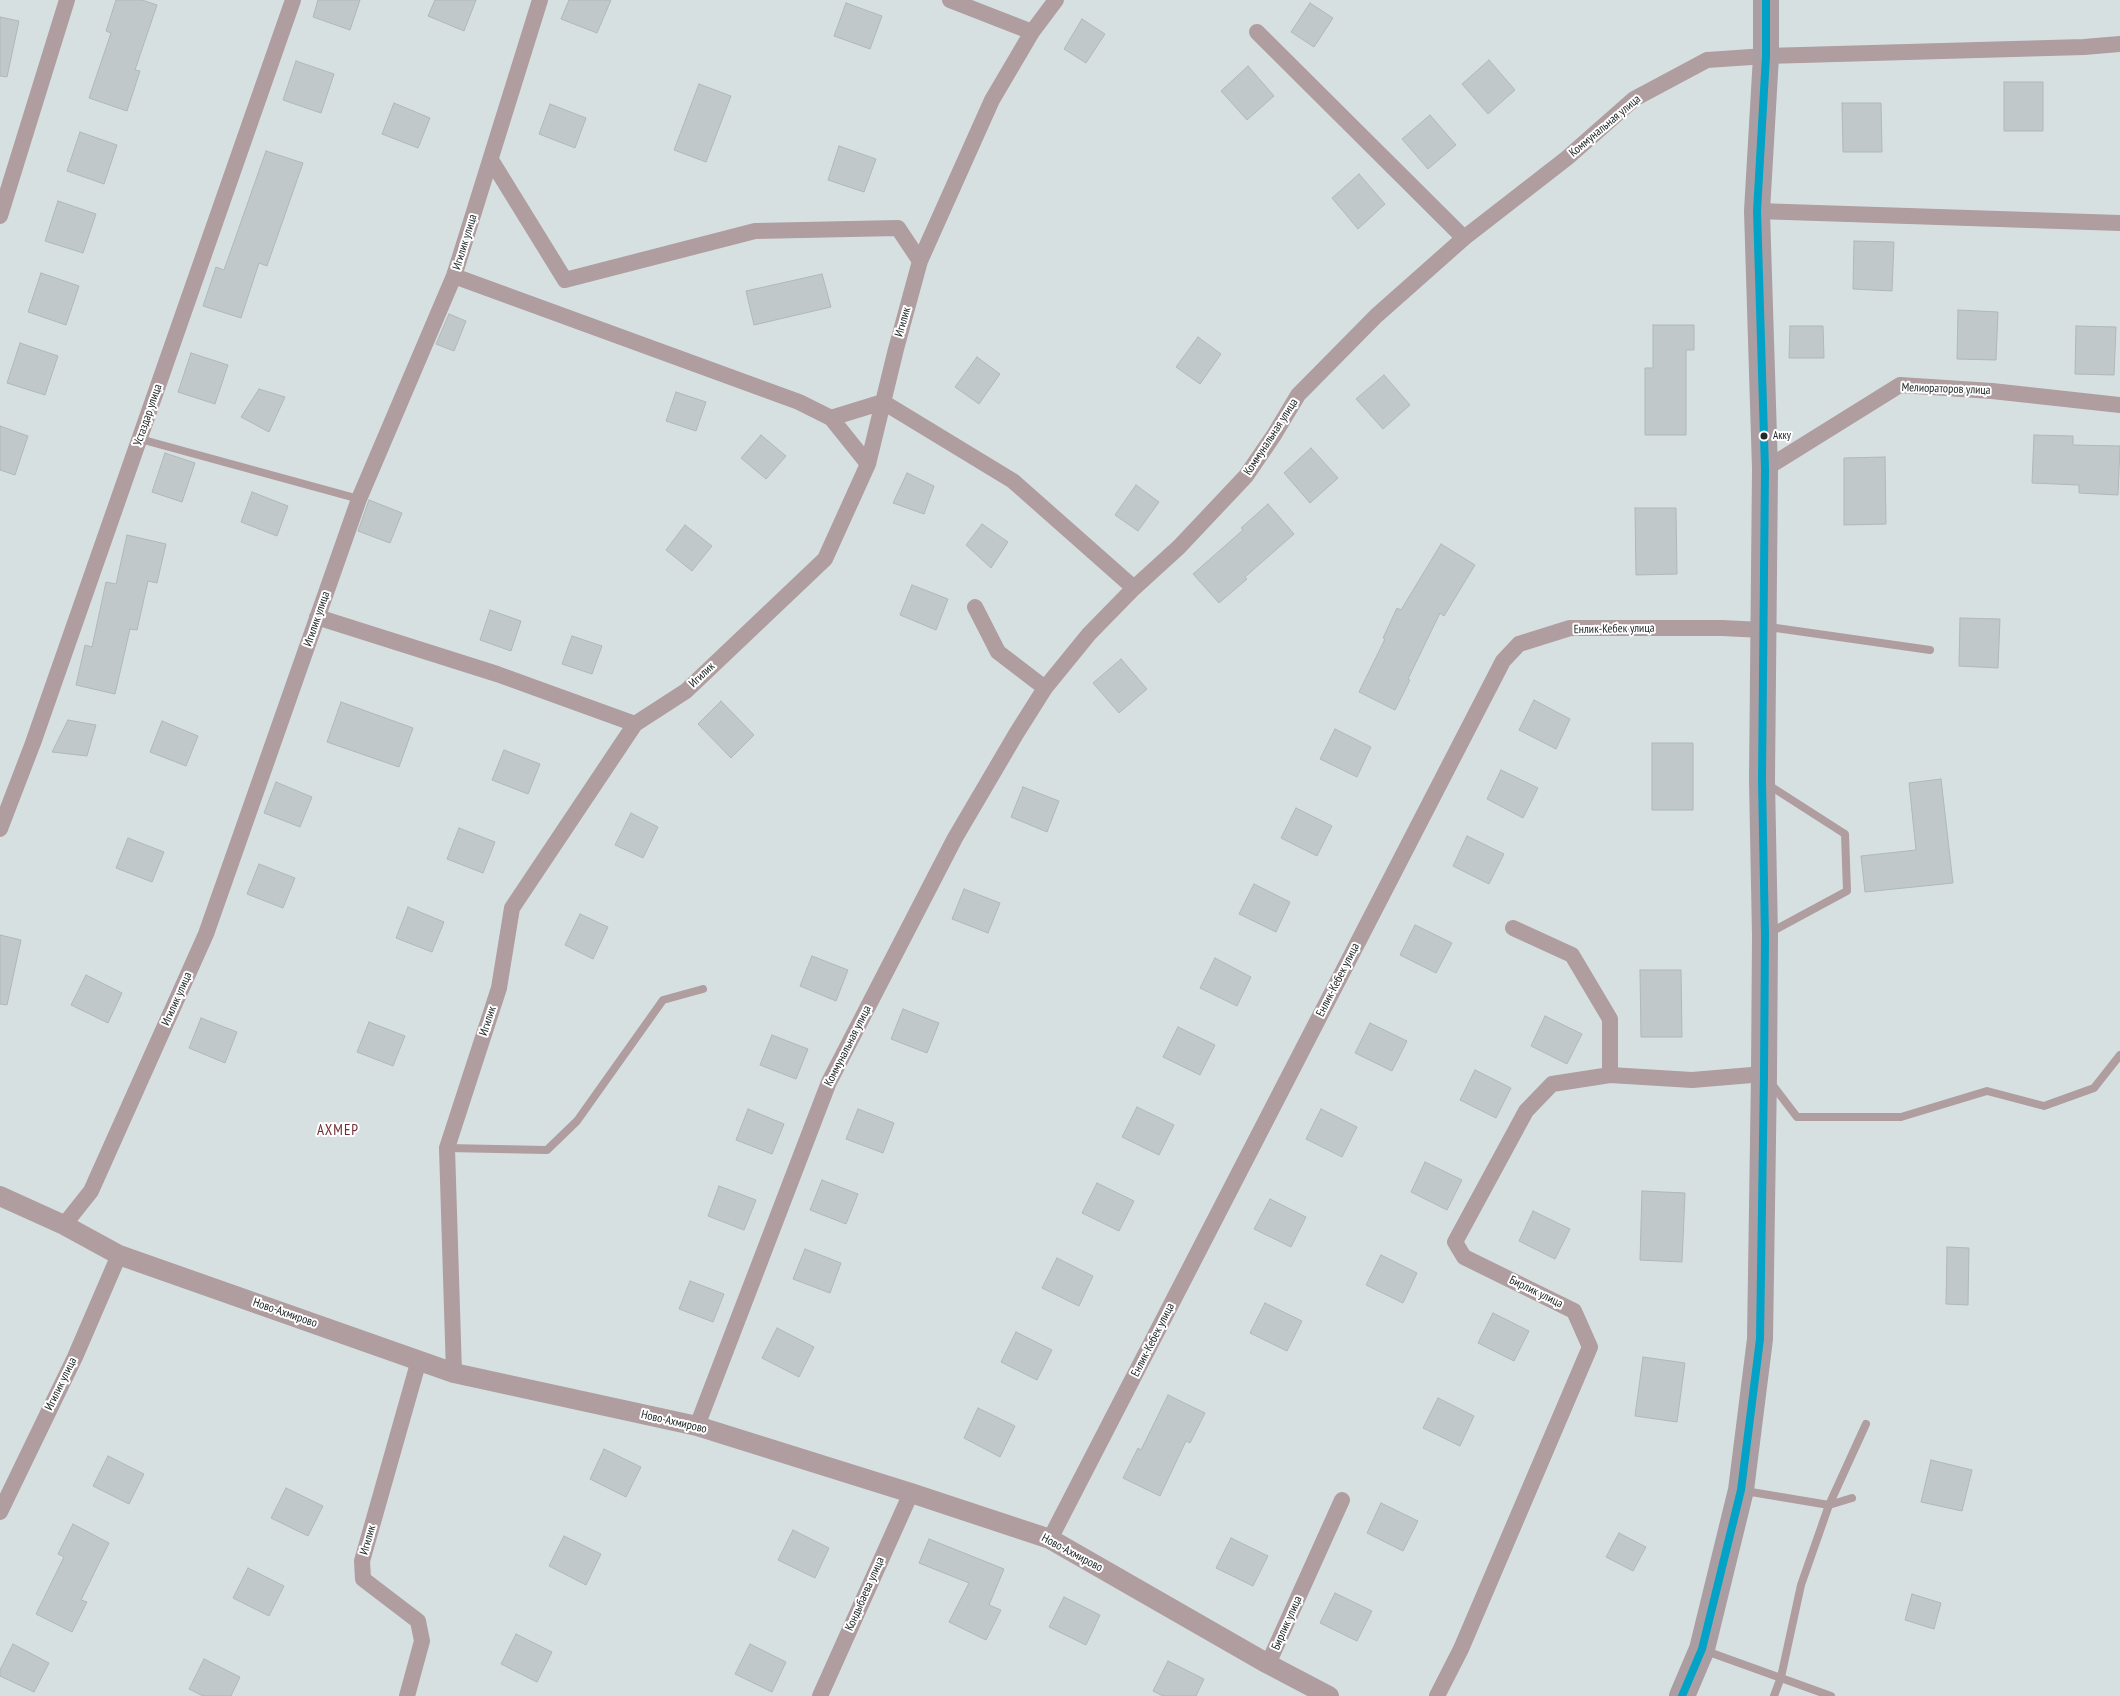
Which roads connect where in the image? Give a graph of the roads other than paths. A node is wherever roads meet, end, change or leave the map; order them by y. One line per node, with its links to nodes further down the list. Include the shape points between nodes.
1 (67, 0): 13 (street)
2 (293, 0): 21 (street, Устаздар улица)
3 (540, 0): 11 (street, Игилик улица)
4 (950, 0): 7 (street)
5 (1056, 0): 7 (street, Игилик)
6 (1766, 0): 10 (highway)
7 (1032, 32): 16 (street, Игилик, via 992,100)
8 (1257, 32): 15 (street)
9 (2120, 44): 10 (street)
10 (1766, 56): 12 (highway); 15 (street, Коммунальная улица, via 1707,60 1634,99 1566,158)
11 (491, 160): 16 (street, via 566,280 755,231 898,228); 17 (street, Игилик улица)
12 (1757, 211): 14 (street); 23 (highway)
13 (0, 216)
14 (2120, 223)
15 (1464, 238): 25 (street, Коммунальная улица, via 1376,316 1298,395 1246,476 1179,547)
16 (920, 261): 18 (street, Игилик)
17 (454, 276): 20 (street, via 799,402); 24 (street, Игилик улица)
18 (883, 402): 20 (street); 22 (street, Игилик); 25 (street, via 1013,481)
19 (2120, 406): 23 (street, Мелиораторов улица, via 1992,390 1900,385)
20 (830, 418): 22 (street)
21 (140, 439): 24 (lane); 33 (street, Устаздар улица)
22 (868, 464): 31 (street, Игилик, via 825,559 686,691)
23 (1765, 469): 28 (highway)
24 (359, 499): 27 (street, Игилик улица)
25 (1134, 588): 30 (street, Коммунальная улица, via 1089,634)
26 (975, 607): 30 (street, via 998,652)
27 (317, 617): 31 (street, via 497,674); 42 (street, Игилик улица, via 206,934 91,1191)
28 (1762, 630): 29 (lane, via 1776,628); 32 (highway); 54 (street, Енлик-Кебек улица, via 1570,628 1519,644 1503,661)
29 (1930, 650)
30 (1045, 688): 47 (street, Коммунальная улица, via 955,838 829,1082)
31 (636, 724): 40 (street, Игилик, via 512,908 498,988)
32 (1762, 780): 35 (highway); 35 (lane, via 1845,834 1847,891)
33 (0, 829)
34 (1513, 928): 39 (street, via 1572,955 1610,1020)
35 (1764, 936): 38 (highway)
36 (703, 989): 40 (lane, via 663,1000 577,1121 547,1150)
37 (2120, 1055): 38 (lane, via 2094,1088 2044,1106 1987,1091 1901,1117 1797,1117)
38 (1764, 1074): 39 (street, Бирлик улица, via 1692,1080); 48 (highway, via 1760,1339)
39 (1610, 1075): 61 (street, Бирлик улица, via 1552,1084 1526,1111 1455,1242 1464,1257 1574,1311 1590,1347 1462,1649)
40 (447, 1148): 45 (street, Игилик)
41 (0, 1196): 42 (street, Ново-Ахмирово)
42 (64, 1224): 43 (street, Ново-Ахмирово)
43 (119, 1255): 44 (street, Ново-Ахмирово); 53 (street, Игилик улица, via 75,1357)
44 (419, 1360): 45 (street, Ново-Ахмирово); 58 (street, Игилик, via 362,1561 363,1579 418,1621 422,1642)
45 (454, 1373): 47 (street, Ново-Ахмирово)
46 (1866, 1424): 52 (lane)
47 (697, 1426): 49 (street, Ново-Ахмирово)
48 (1741, 1490): 52 (lane); 55 (highway)
49 (911, 1493): 54 (street, Ново-Ахмирово); 59 (street, Кондыбаева улица)
50 (1852, 1498): 52 (lane)
51 (1342, 1500): 56 (street, Бирлик улица)
52 (1829, 1505): 57 (lane, via 1801,1585)
53 (0, 1512)
54 (1050, 1539): 56 (street, Ново-Ахмирово)
55 (1702, 1649): 57 (lane); 62 (highway)
56 (1268, 1664): 60 (street, Ново-Ахмирово)
57 (1781, 1677): 63 (lane); 64 (lane)
58 (407, 1696)
59 (820, 1696)
60 (1329, 1696)
61 (1438, 1696)
62 (1682, 1696)
63 (1774, 1696)
64 (1831, 1696)

